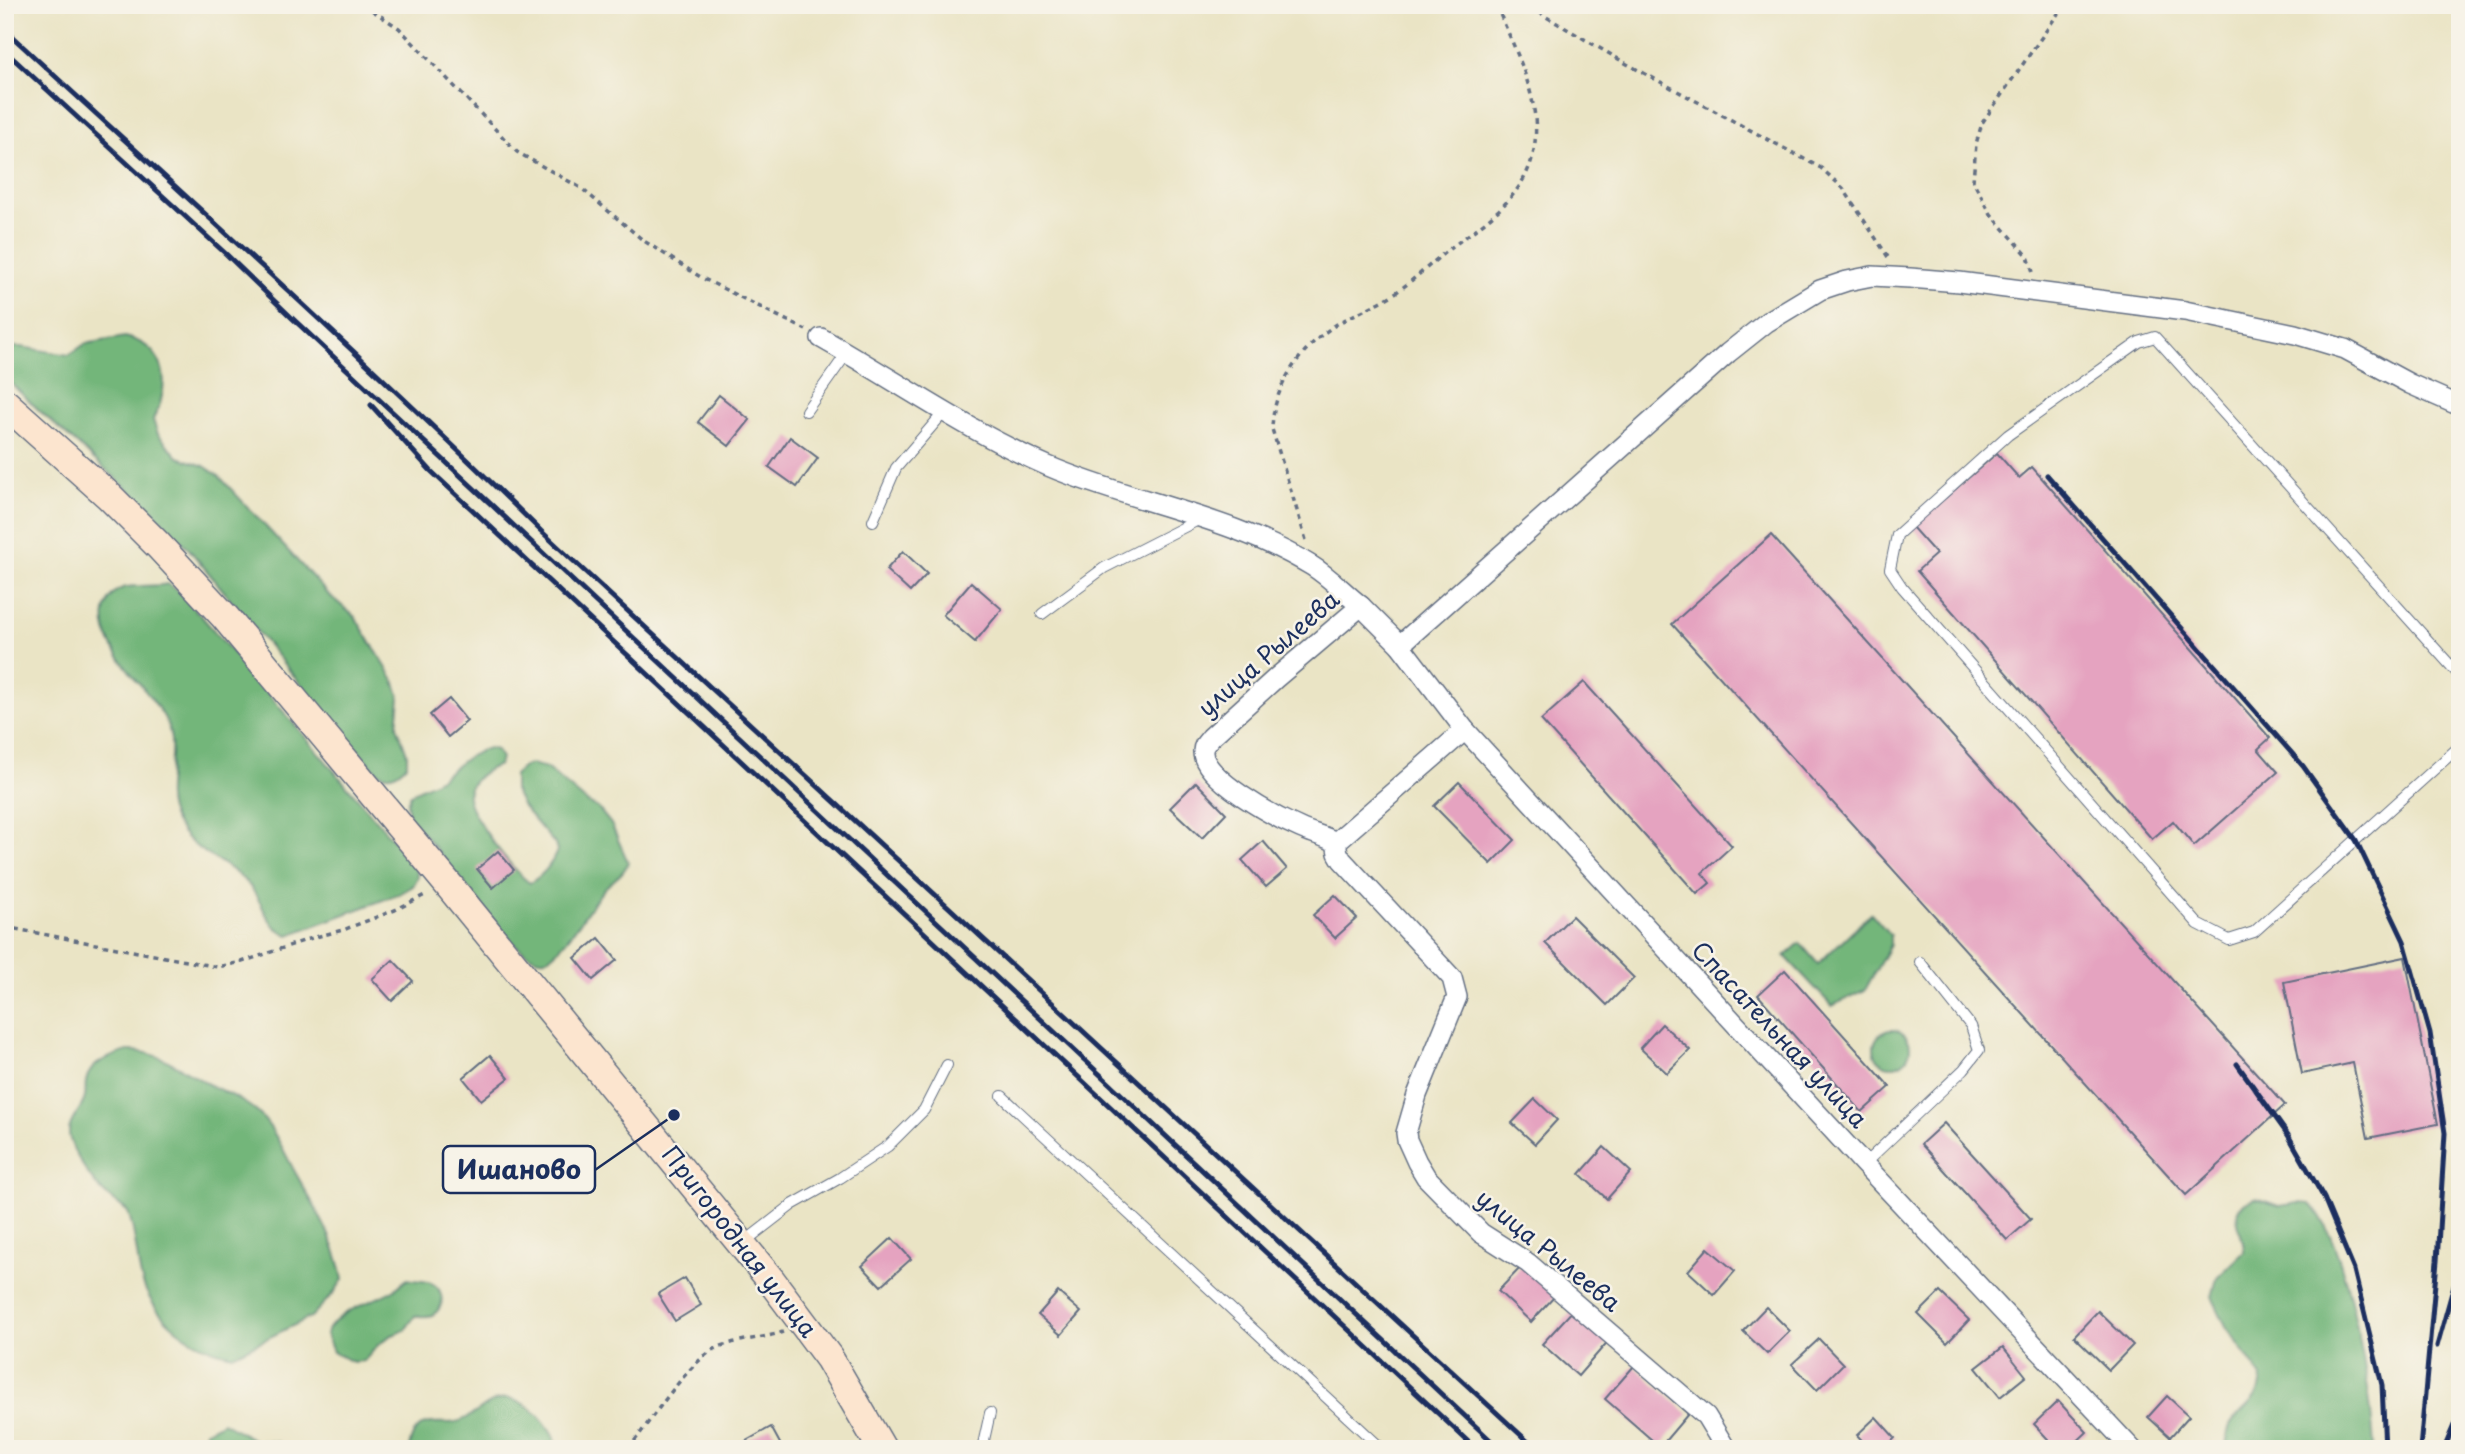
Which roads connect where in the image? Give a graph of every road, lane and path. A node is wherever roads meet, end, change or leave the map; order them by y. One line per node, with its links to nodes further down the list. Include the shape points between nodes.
1 (364, 5): 7 (path, via 399,28 517,152 581,188 645,241 702,278)
2 (1496, 5): 15 (path, via 1528,88 1536,123 1535,145 1519,189 1488,221 1391,296 1318,338 1297,361 1280,391 1272,429)
3 (1531, 5): 5 (path, via 1627,64 1821,168 1843,188)
4 (2064, 5): 6 (path, via 1982,123 1976,144 1973,181 1991,214 2028,256)
5 (1898, 277): 6 (street); 18 (street, via 1847,281 1798,302 1767,322)
6 (2039, 293): 10 (street, via 2185,311 2320,340)
7 (821, 338): 8 (street, улица Рылеева)
8 (847, 353): 11 (lane); 12 (street, улица Рылеева)
9 (5, 403): 23 (main road, Пригородная улица, via 109,496 225,617)
10 (2460, 406)
11 (806, 411)
12 (945, 411): 13 (street, улица Рылеева, via 1047,466); 14 (lane, via 896,468)
13 (1203, 518): 15 (street, улица Рылеева); 17 (lane, via 1104,568)
14 (873, 521)
15 (1311, 566): 16 (street, улица Рылеева)
16 (1361, 606): 18 (street, Спасательная улица); 22 (street, улица Рылеева, via 1211,737 1202,754 1208,768 1246,797 1280,818)
17 (1042, 614)
18 (1400, 645): 20 (street, Спасательная улица)
19 (2460, 676): 21 (lane, via 2155,337 2139,342 2008,435 1897,535 1892,552 1890,569 1902,587 2198,924 2228,940 2254,932)
20 (1465, 730): 22 (street); 28 (street, Спасательная улица)
21 (2460, 747)
22 (1336, 842): 36 (street, улица Рылеева, via 1342,860 1434,957 1456,987 1454,1009 1409,1118 1407,1140 1426,1177 1481,1233 1528,1263 1706,1416)
23 (447, 883): 24 (path, via 343,930 218,967); 29 (main road, Пригородная улица)
24 (5, 927)
25 (1920, 962): 28 (lane, via 1971,1027 1979,1050)
26 (947, 1065): 29 (lane, via 924,1110 888,1146 792,1205)
27 (1002, 1096): 35 (lane)
28 (1864, 1164): 37 (street, Спасательная улица)
29 (742, 1243): 30 (main road, Пригородная улица)
30 (803, 1321): 32 (path, via 763,1339 716,1348 688,1372); 33 (main road, Пригородная улица)
31 (990, 1413): 34 (lane)
32 (628, 1449)
33 (882, 1449)
34 (982, 1449)
35 (1382, 1449)
36 (1726, 1449)
37 (2132, 1449)

